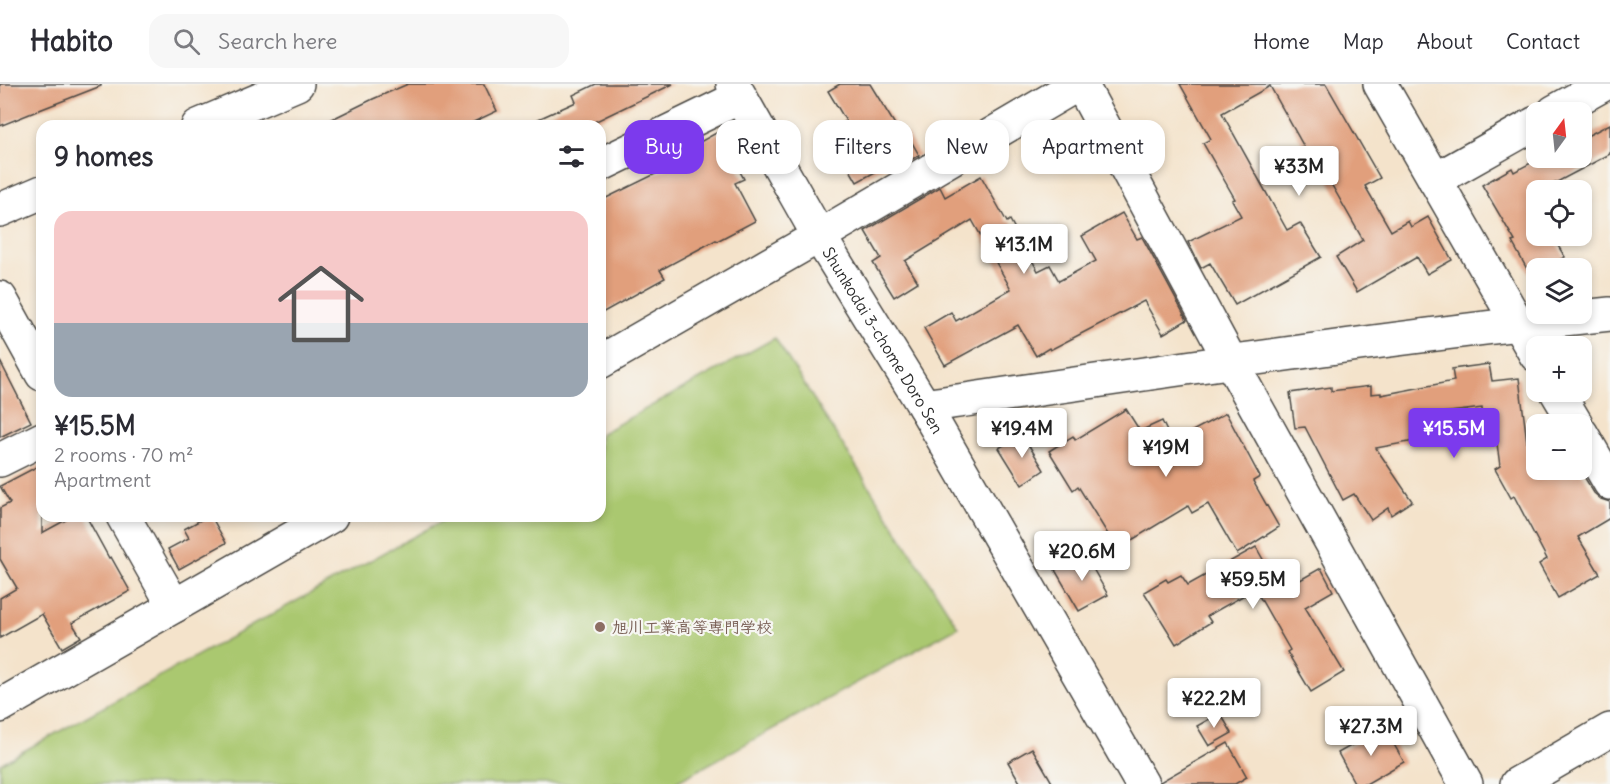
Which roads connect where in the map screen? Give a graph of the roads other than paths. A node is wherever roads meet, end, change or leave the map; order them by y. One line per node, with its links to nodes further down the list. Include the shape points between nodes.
1 (297, 84): 7 (street)
2 (1079, 84): 13 (street); 19 (street)
3 (1380, 84): 10 (street)
4 (1604, 84): 6 (street)
5 (736, 90): 9 (street); 13 (street, Shunkodai 3-chome Doro Sen)
6 (1572, 102)
7 (212, 120)
8 (1526, 129): 10 (street)
9 (606, 162)
10 (1435, 180): 16 (street)
11 (36, 195): 12 (street)
12 (0, 210)
13 (819, 236): 18 (street); 21 (street, Shunkodai 3-chome Doro Sen)
14 (0, 298): 20 (street)
15 (1610, 314): 16 (street)
16 (1518, 324): 17 (street); 19 (street)
17 (1526, 338)
18 (606, 359)
19 (1231, 362): 21 (street); 32 (street)
20 (36, 363)
21 (924, 406): 31 (street, Shunkodai 3-chome Doro Sen)
22 (36, 442): 24 (street)
23 (1592, 452): 25 (street)
24 (0, 460)
25 (1610, 483)
26 (126, 522): 28 (street)
27 (321, 522): 28 (street)
28 (174, 606): 29 (street)
29 (0, 706)
30 (1610, 730): 33 (street)
31 (1142, 784)
32 (1466, 784)
33 (1517, 784)

